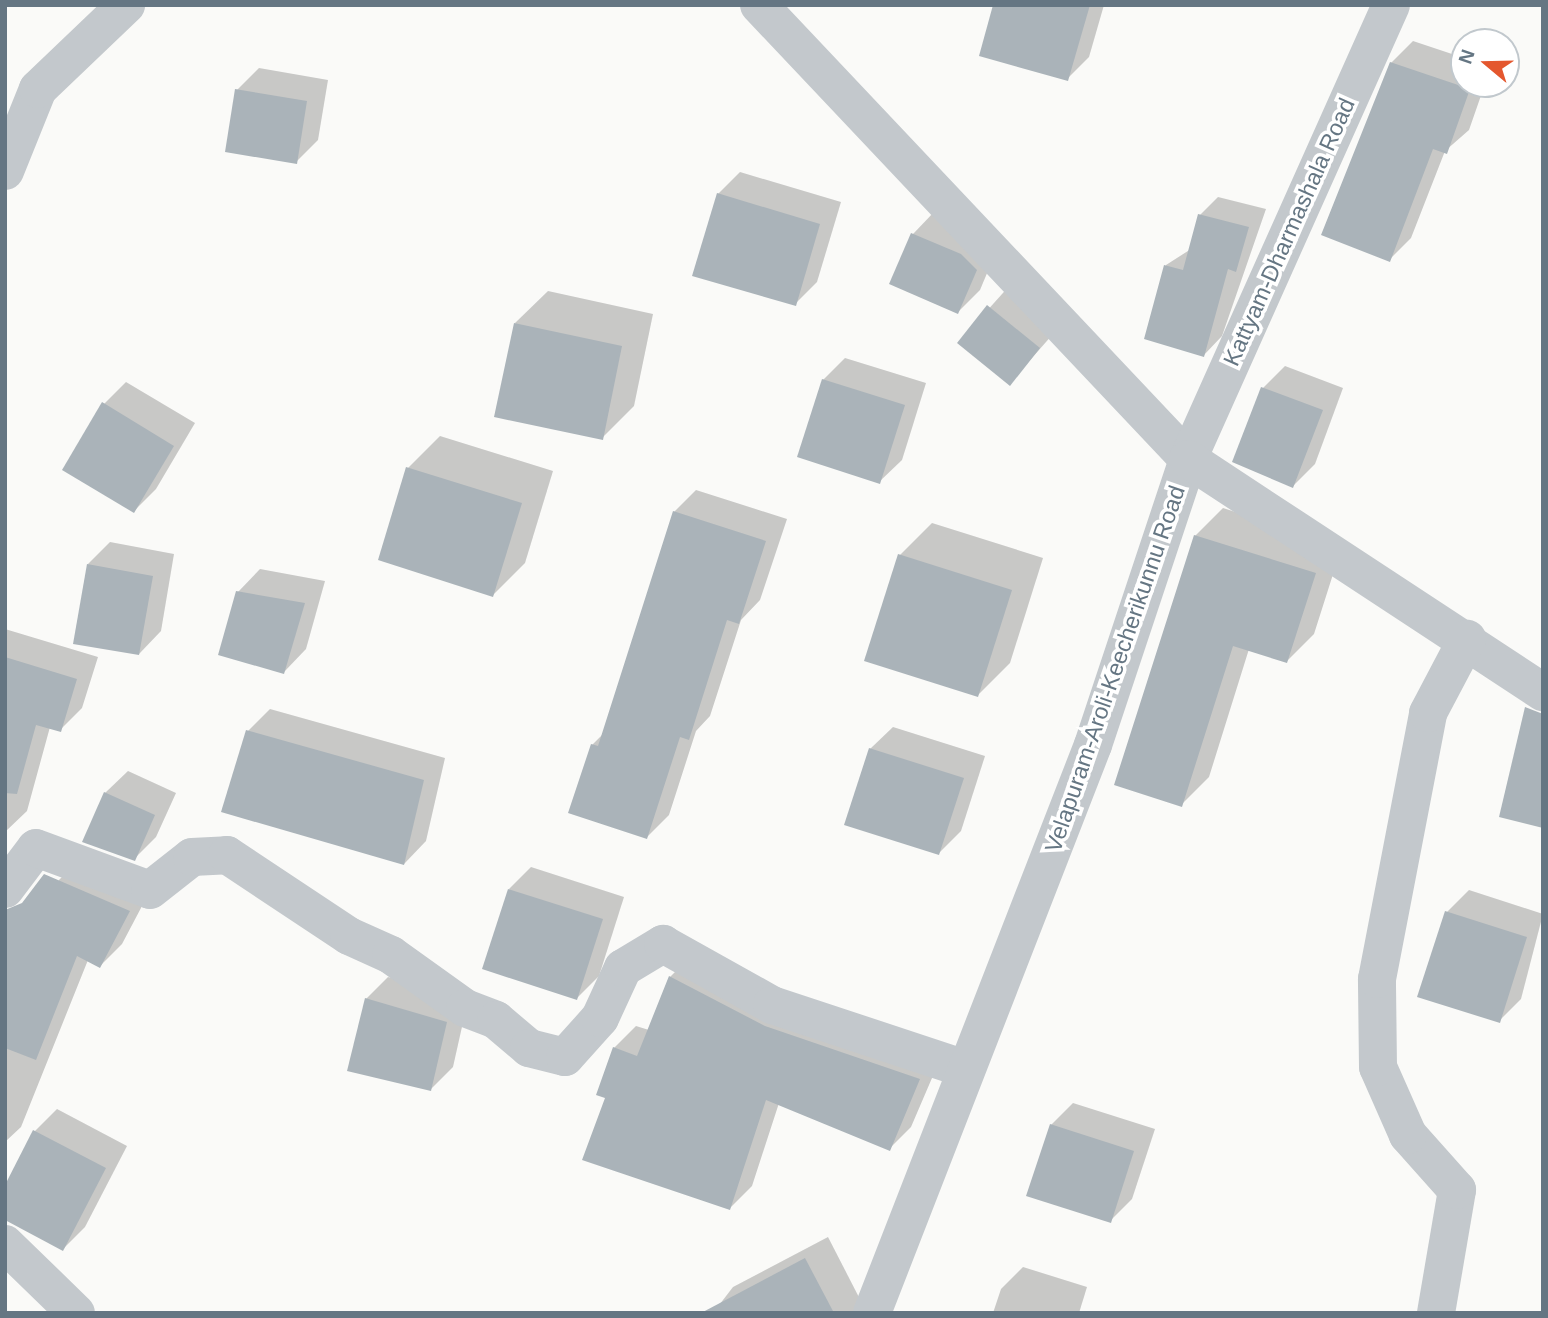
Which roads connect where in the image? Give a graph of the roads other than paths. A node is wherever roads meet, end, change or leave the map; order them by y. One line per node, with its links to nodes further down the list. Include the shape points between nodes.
1 (126, 5): 4 (street, via 38,89)
2 (759, 5): 5 (street)
3 (1391, 5): 5 (street, Kattyam-Dharmashala Road)
4 (5, 171)
5 (1188, 459): 6 (street, Velapuram-Aroli-Keecherikunnu Road); 9 (street, Velapuram-Aroli-Keecherikunnu Road, via 1094,745)
6 (1466, 639): 7 (street, Velapuram-Aroli-Keecherikunnu Road); 13 (street, via 1428,713 1377,979 1378,1067 1408,1135 1457,1190)
7 (1543, 692)
8 (5, 889): 9 (street, via 36,848 150,890 192,857 227,855 349,936 391,954 465,1009 496,1020 529,1048 565,1057 600,1018 623,968 663,944 772,1005)
9 (965, 1069): 12 (street, Velapuram-Aroli-Keecherikunnu Road)
10 (5, 1244): 11 (street)
11 (76, 1313)
12 (872, 1313)
13 (1436, 1313)

